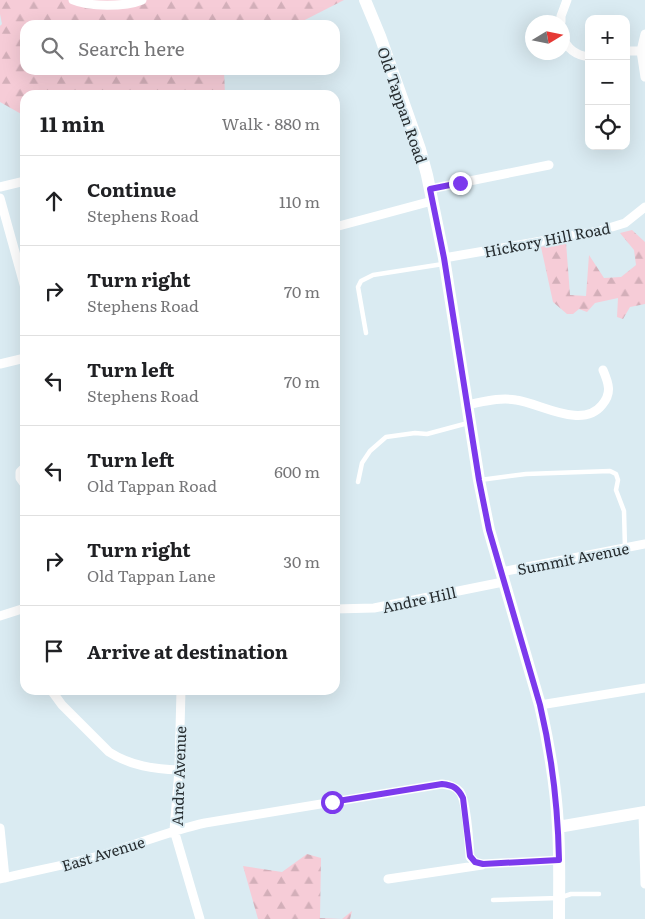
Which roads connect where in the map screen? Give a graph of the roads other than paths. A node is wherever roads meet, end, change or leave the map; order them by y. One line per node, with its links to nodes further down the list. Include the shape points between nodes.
1 (73, 0): 2 (street, via 82,4 126,4)
2 (142, 0)
3 (365, 0): 15 (main road, Old Tappan Road, via 420,149)
4 (568, 0): 5 (street)
5 (562, 15)
6 (645, 34): 9 (street)
7 (570, 48): 10 (street)
8 (630, 50): 9 (street)
9 (641, 51): 11 (street)
10 (585, 56)
11 (645, 76)
12 (549, 165): 15 (street)
13 (20, 182): 14 (street)
14 (0, 187)
15 (431, 195): 18 (street); 19 (main road, Old Tappan Road)
16 (0, 198): 20 (street)
17 (645, 208): 19 (street, Hickory Hill Road, via 625,223 599,231)
18 (340, 225)
19 (444, 261): 21 (lane, via 373,275 361,281 358,287); 25 (main road, Old Tappan Road)
20 (20, 270)
21 (366, 333)
22 (20, 359): 23 (street)
23 (0, 364)
24 (603, 370): 25 (street, via 609,384 608,398 598,410 585,416 570,416 517,400 499,399)
25 (466, 405): 26 (main road, Old Tappan Road)
26 (469, 423): 27 (main road, Old Tappan Road); 28 (lane, via 426,434 386,437 362,463)
27 (479, 480): 30 (lane, via 526,474 610,471 618,480 616,490 624,512); 31 (main road, Old Tappan Road)
28 (358, 482)
29 (645, 544): 30 (street, Summit Avenue)
30 (625, 548): 31 (street, Summit Avenue)
31 (502, 577): 32 (street, Andre Hill, via 374,608); 38 (main road, Old Tappan Road)
32 (340, 609)
33 (20, 610): 34 (street)
34 (0, 616)
35 (645, 688): 38 (street)
36 (55, 695): 39 (street, via 118,758 149,767)
37 (180, 695): 39 (street, Andre Avenue)
38 (540, 705): 42 (main road, Old Tappan Road, via 552,764)
39 (179, 770): 43 (street, Andre Avenue)
40 (644, 812): 42 (main road); 48 (street)
41 (0, 828): 46 (street)
42 (558, 828): 44 (main road, Old Tappan Road)
43 (174, 830): 45 (street, East Avenue, via 442,784 460,792 470,856); 46 (street, East Avenue, via 76,862); 52 (street, Andre Avenue)
44 (559, 860): 45 (street); 50 (main road, Old Tappan Road)
45 (483, 864): 47 (street)
46 (3, 879)
47 (388, 879)
48 (645, 884)
49 (600, 894): 50 (lane, via 571,894)
50 (559, 898): 51 (lane); 53 (main road, Old Tappan Road)
51 (493, 900)
52 (200, 919)
53 (559, 919)

